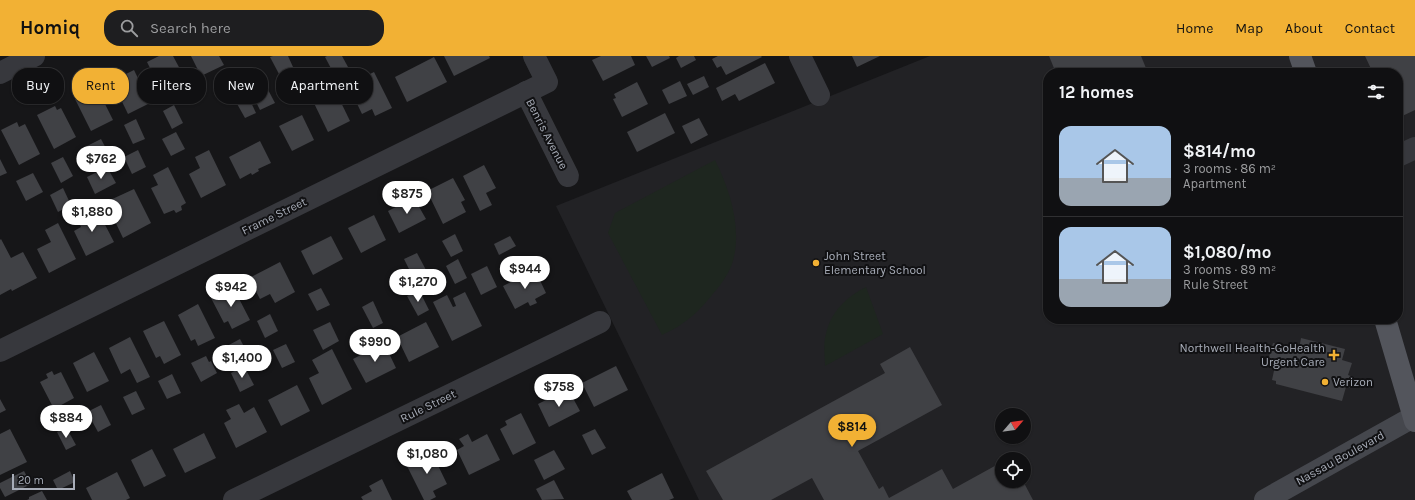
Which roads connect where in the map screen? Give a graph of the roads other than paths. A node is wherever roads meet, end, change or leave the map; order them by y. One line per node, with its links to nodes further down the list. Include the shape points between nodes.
1 (34, 56): 6 (street)
2 (534, 56): 7 (street, Frame Street, via 547,82)
3 (800, 56): 8 (street)
4 (1300, 56): 5 (main road)
5 (1304, 68)
6 (0, 73)
7 (526, 92): 11 (street, Benris Avenue); 14 (street, Frame Street)
8 (819, 95)
9 (1415, 148): 10 (street)
10 (1403, 154)
11 (568, 176)
12 (600, 322): 16 (street, Rule Street)
13 (1387, 324): 15 (main road)
14 (0, 351)
15 (1415, 418): 17 (main road, Nassau Boulevard)
16 (234, 500)
17 (1265, 500)

